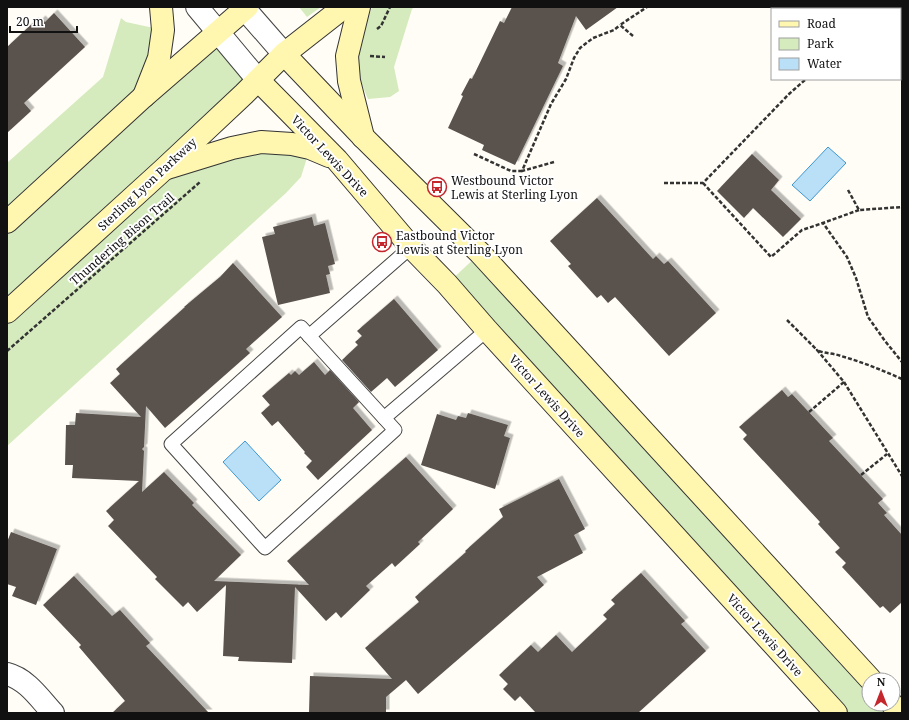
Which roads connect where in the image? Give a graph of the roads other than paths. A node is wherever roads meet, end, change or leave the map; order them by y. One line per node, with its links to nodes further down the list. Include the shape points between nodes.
1 (161, 7): 9 (street, via 163,30 158,58)
2 (197, 7): 6 (street)
3 (344, 7): 7 (street, Sterling Lyon Parkway)
4 (359, 7): 10 (street, via 347,56 349,81)
5 (245, 8): 6 (street); 7 (street)
6 (219, 32): 8 (street); 9 (street)
7 (284, 54): 8 (street, Sterling Lyon Parkway); 10 (street)
8 (258, 80): 11 (street, Victor Lewis Drive); 12 (street, Sterling Lyon Parkway)
9 (142, 98): 13 (street)
10 (364, 138): 19 (street, via 480,253)
11 (337, 160): 12 (street, via 310,148 261,142 232,148); 14 (street, Victor Lewis Drive)
12 (163, 170): 15 (street, Sterling Lyon Parkway)
13 (7, 222)
14 (411, 247): 16 (street, Victor Lewis Drive); 17 (lane)
15 (7, 312)
16 (487, 330): 18 (lane); 22 (street, Victor Lewis Drive)
17 (309, 336): 18 (lane); 18 (lane, via 300,327 171,444 265,548 395,430)
18 (384, 418)
19 (864, 672)
20 (7, 674): 21 (street, via 16,677 31,689)
21 (53, 713)
22 (836, 713)

